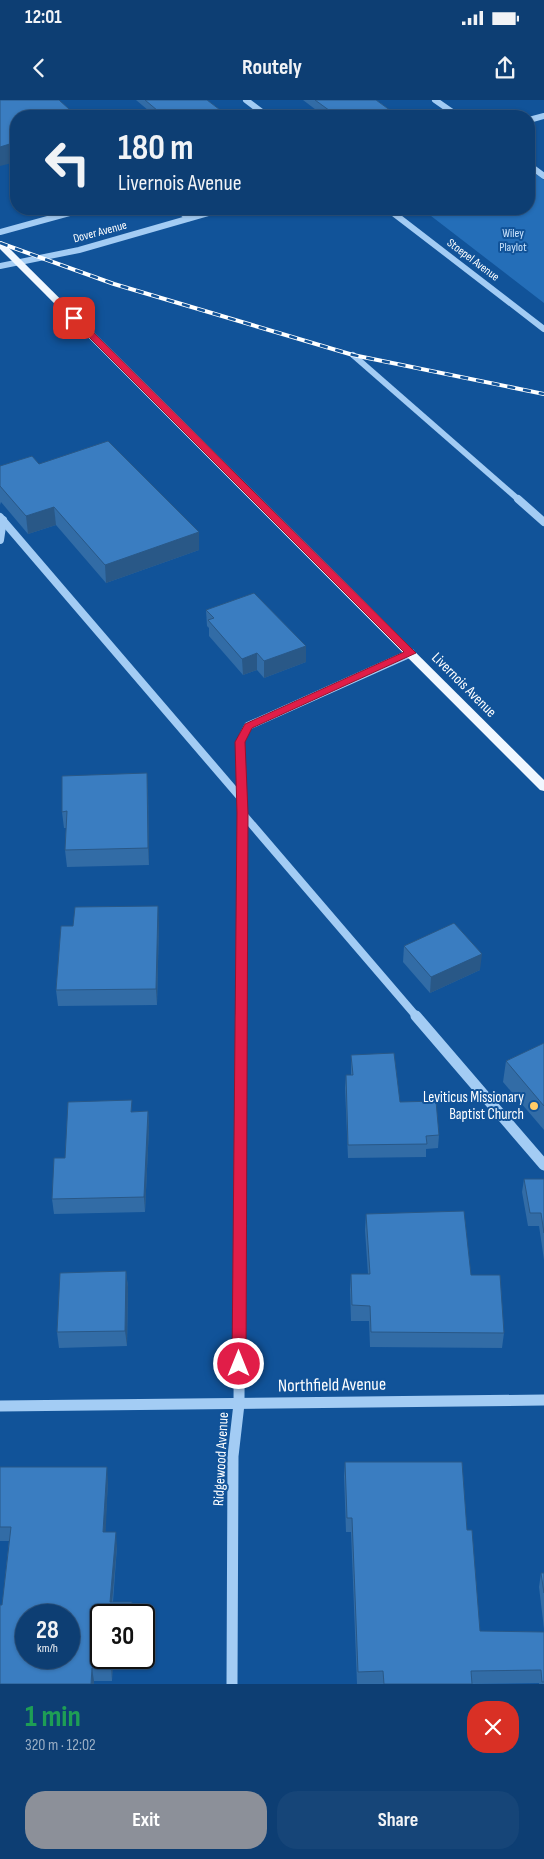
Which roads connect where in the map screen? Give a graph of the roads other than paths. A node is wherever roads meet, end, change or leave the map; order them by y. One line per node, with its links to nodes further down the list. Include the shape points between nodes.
1 (246, 100): 3 (street)
2 (435, 100): 4 (street)
3 (259, 110)
4 (449, 110)
5 (62, 215): 10 (street)
6 (184, 215): 9 (street)
7 (199, 215): 9 (street, Dover Avenue)
8 (396, 215): 15 (street, Stoepel Avenue)
9 (188, 218): 12 (street, Dover Avenue, via 79,250)
10 (0, 232)
11 (0, 244): 13 (main road, Livernois Avenue)
12 (41, 256): 13 (street)
13 (17, 262): 14 (street); 20 (main road, Livernois Avenue)
14 (0, 266)
15 (544, 329)
16 (352, 355): 18 (street)
17 (1, 519): 19 (street); 22 (street)
18 (544, 522)
19 (0, 540)
20 (411, 653): 21 (main road, Livernois Avenue); 22 (street, Ridgewood Avenue, via 248,726 240,742)
21 (544, 787)
22 (240, 797): 23 (street, Ridgewood Avenue)
23 (242, 813): 24 (street); 26 (street, Ridgewood Avenue)
24 (544, 1164)
25 (544, 1400): 26 (street, Northfield Avenue)
26 (239, 1404): 27 (street, Northfield Avenue); 28 (street, Ridgewood Avenue, via 233,1456)
27 (0, 1406)
28 (232, 1684)

